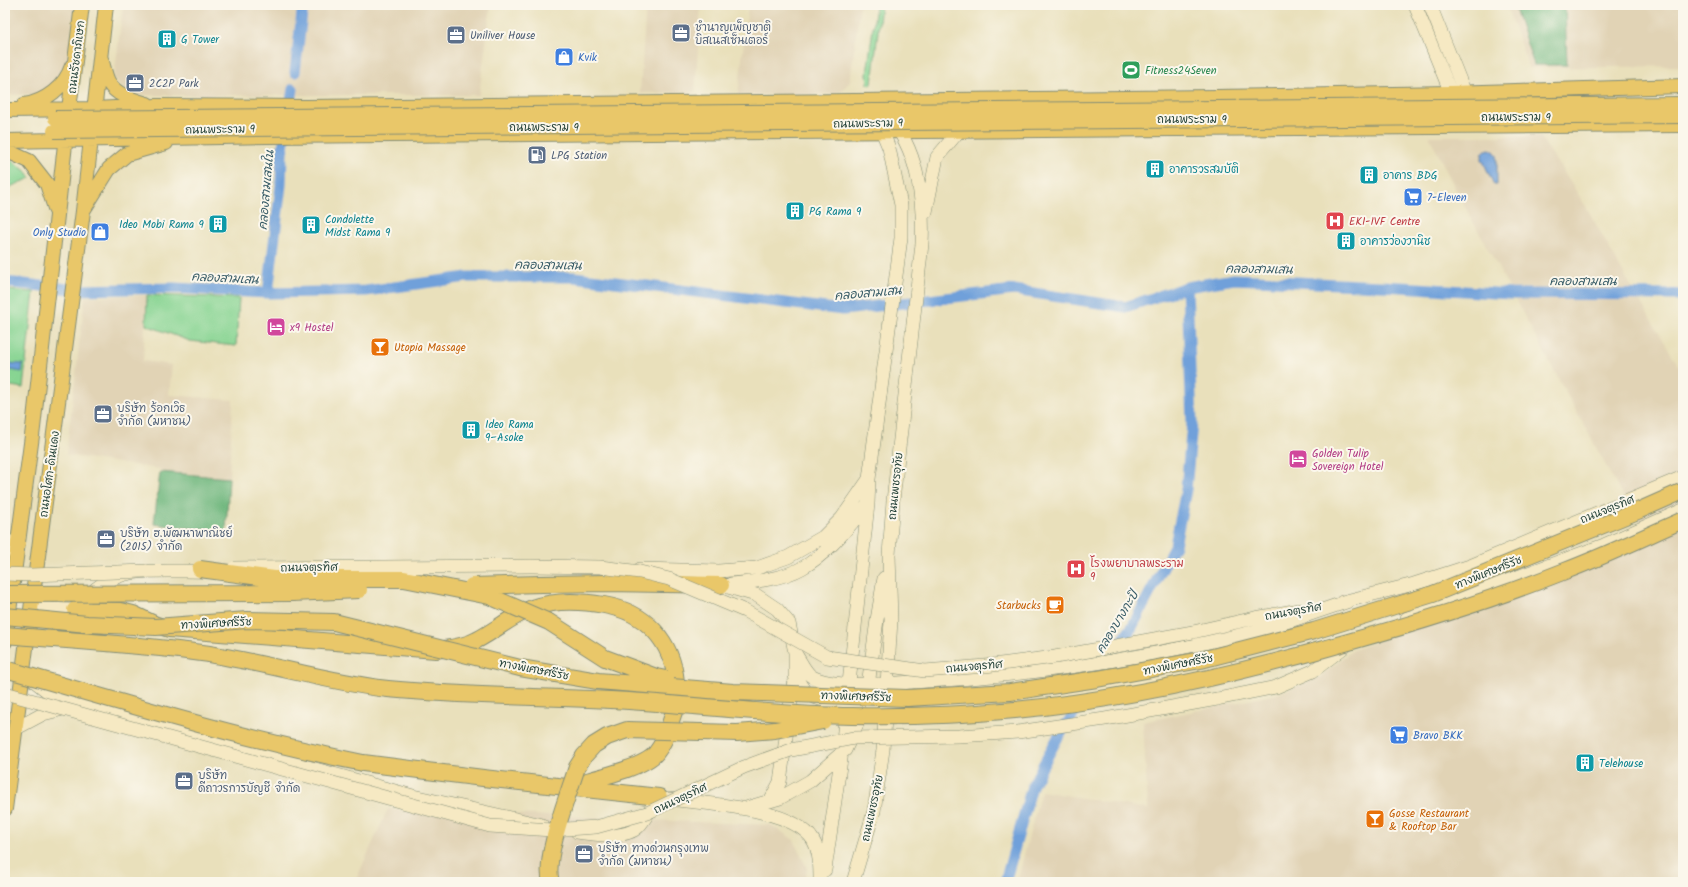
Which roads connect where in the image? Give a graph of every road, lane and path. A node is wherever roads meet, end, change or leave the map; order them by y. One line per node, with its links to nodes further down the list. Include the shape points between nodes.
1 (82, 5): 5 (main road, ถนนรัชดาภิเษก)
2 (106, 5): 6 (main road, ถนนรัชดาภิเษก)
3 (1415, 5): 8 (main road)
4 (1430, 5): 9 (main road)
5 (77, 51): 14 (main road, via 71,69 56,90 32,104); 15 (main road, ถนนรัชดาภิเษก)
6 (99, 55): 13 (main road, via 109,82 118,92 134,100); 16 (main road, ถนนรัชดาภิเษก)
7 (1683, 86): 9 (main road, ถนนพระราม 9)
8 (1451, 93): 9 (main road, ถนนพระราม 9); 11 (main road, ถนนพระราม 9); 21 (main road)
9 (1465, 93): 21 (main road)
10 (858, 100): 11 (main road, ถนนพระราม 9); 13 (main road, ถนนพระราม 9, via 306,107); 23 (main road)
11 (875, 100): 24 (main road, ถนนเพชรอุทัย)
12 (1683, 104): 19 (main road, ถนนพระราม 9, bridge)
13 (157, 106): 16 (main road, ถนนพระราม 9)
14 (5, 109): 15 (main road)
15 (69, 109): 16 (main road); 28 (main road, ถนนอโศก-ดินแดง)
16 (94, 109): 27 (main road, ถนนอโศก-ดินแดง)
17 (1683, 116): 19 (main road, ถนนพระราม 9, bridge, via 791,125)
18 (5, 118): 19 (main road)
19 (54, 124): 22 (main road)
20 (1683, 125): 21 (main road, ถนนพระราม 9)
21 (1474, 127): 25 (main road, ถนนพระราม 9)
22 (5, 131)
23 (882, 131): 24 (main road, ถนนพระราม 9); 26 (main road, ถนนพระราม 9); 35 (main road, via 889,148 901,205 901,238)
24 (900, 131): 25 (main road, ถนนพระราม 9); 33 (main road, ถนนเพชรอุทัย, via 915,166)
25 (959, 131): 33 (main road, via 936,157)
26 (190, 137): 27 (main road, ถนนพระราม 9); 31 (main road, via 127,154 109,169)
27 (92, 139): 28 (main road); 31 (main road, ถนนอโศก-ดินแดง)
28 (66, 140): 29 (main road); 32 (main road, ถนนอโศก-ดินแดง)
29 (5, 141)
30 (5, 150): 32 (main road, via 29,161 46,184)
31 (83, 211): 47 (main road, ถนนอโศก-ดินแดง)
32 (58, 215): 40 (main road, ถนนอโศก-ดินแดง)
33 (924, 221): 42 (main road, ถนนเพชรอุทัย)
34 (1683, 477): 49 (main road, ถนนจตุรทิศ, via 1470,566)
35 (869, 478): 37 (main road); 51 (main road, ถนนจตุรทิศ, via 842,518 823,537 788,557 757,568 719,571 558,568 149,572 118,577 90,593)
36 (1683, 491): 64 (highway, ทางพิเศษศรีรัช, bridge, via 1433,594 1314,631 1201,660 1010,692 907,698)
37 (868, 504): 46 (main road, via 843,534 802,568 760,582); 61 (main road)
38 (1683, 510): 54 (main road, ถนนจตุรทิศ, via 1604,545)
39 (1683, 520): 70 (highway, ทางพิเศษศรีรัช, bridge, via 1568,570 1496,597 1271,665 1110,698 1028,708 912,715)
40 (18, 537): 41 (main road); 44 (main road, ถนนอโศก-ดินแดง)
41 (5, 552)
42 (889, 555): 62 (main road); 63 (main road, ถนนเพชรอุทัย, via 891,620)
43 (200, 569): 44 (main road, ถนนจตุรทิศ, bridge, via 31,575); 49 (main road, ถนนจตุรทิศ, bridge, via 531,566 600,567 640,572 669,579 745,611 827,657 925,671 1055,657); 64 (highway, bridge, via 274,579 404,579 490,596 549,622 604,658 656,677)
44 (8, 579): 55 (main road, ถนนอโศก-ดินแดง)
45 (609, 583): 46 (highway); 48 (highway, bridge, via 292,593); 50 (highway)
46 (721, 585): 56 (main road, via 756,595 777,608 789,623)
47 (34, 587): 51 (main road, via 37,599 46,608); 58 (main road, ถนนอโศก-ดินแดง)
48 (5, 594)
49 (1349, 601): 60 (main road, ถนนจตุรทิศ, via 1258,630 1183,648)
50 (559, 603): 51 (highway, via 526,611 476,641 436,650 170,629 121,611); 74 (highway, via 605,605 630,612 648,624 671,654 678,699 668,735 655,754 636,766)
51 (75, 610)
52 (5, 616): 64 (highway, ทางพิเศษศรีรัช, bridge, via 87,624 156,627 247,620 334,622 520,668 598,681)
53 (5, 635): 70 (highway, ทางพิเศษศรีรัช, bridge, via 200,653 386,688 773,712)
54 (1358, 636): 65 (main road, ถนนจตุรทิศ, bridge, via 1312,671 1276,687 1105,719 1018,732 854,738 798,748 744,767 648,813 596,827 552,830 490,826); 67 (main road, ถนนจตุรทิศ, via 1152,682 1022,702)
55 (5, 642)
56 (795, 653): 59 (main road); 61 (main road, ถนนจตุรทิศ, via 810,675 835,683)
57 (5, 669): 74 (highway, bridge, via 212,728 308,752 363,763)
58 (23, 673): 66 (main road, ถนนจตุรทิศ, via 52,695); 72 (main road, ถนนอโศก-ดินแดง)
59 (795, 676): 70 (main road, ถนนจตุรทิศ, via 807,695); 76 (main road, via 780,782)
60 (990, 677): 63 (main road, ถนนจตุรทิศ); 67 (main road)
61 (848, 684): 62 (main road, ถนนจตุรทิศ); 70 (main road)
62 (868, 684): 63 (main road, ถนนจตุรทิศ); 70 (main road)
63 (887, 684): 68 (main road, ถนนเพชรอุทัย)
64 (733, 692)
65 (5, 693)
66 (80, 704): 72 (main road, via 43,714); 75 (main road, ถนนจตุรทิศ, via 414,796 573,832 625,834 637,828)
67 (992, 704): 69 (main road, ถนนจตุรทิศ)
68 (885, 708): 69 (main road, ถนนจตุรทิศ); 70 (main road, ถนนจตุรทิศ); 71 (main road, ถนนเพชรอุทัย)
69 (924, 708): 71 (main road)
70 (854, 710): 73 (main road); 73 (main road, via 845,750); 79 (highway, bridge, via 775,730 627,730 607,737 594,746 577,767 551,851)
71 (884, 726): 82 (main road, ถนนเพชรอุทัย, via 874,811)
72 (16, 729): 78 (main road, ถนนอโศก-ดินแดง)
73 (842, 752): 76 (main road, via 810,781); 81 (main road)
74 (566, 787): 75 (highway)
75 (659, 797): 77 (main road)
76 (770, 801): 77 (main road)
77 (746, 808): 80 (main road, via 780,818 801,829 813,840 819,858)
78 (5, 809)
79 (551, 882)
80 (820, 882)
81 (824, 882)
82 (853, 882)

